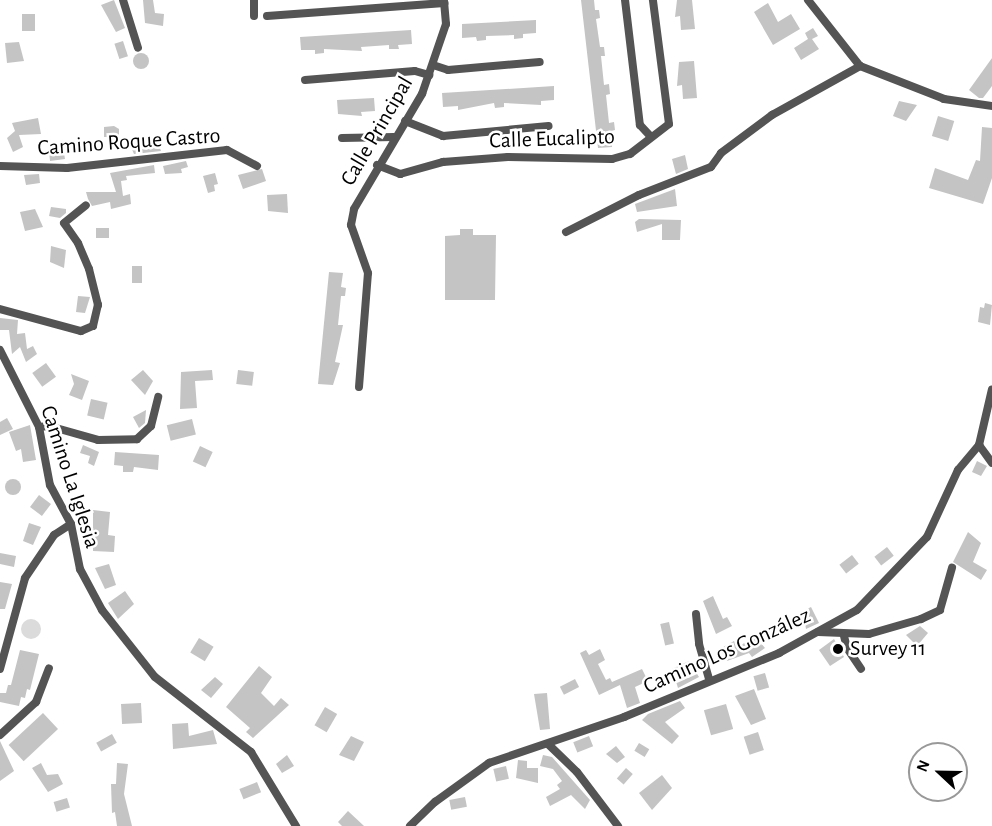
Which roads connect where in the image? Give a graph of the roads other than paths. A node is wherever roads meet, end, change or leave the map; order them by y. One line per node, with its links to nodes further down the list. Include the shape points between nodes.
1 (123, 0): 9 (street)
2 (254, 0): 7 (street)
3 (625, 0): 20 (street, via 639,125)
4 (653, 0): 20 (street, Calle Eucalipto, via 669,124)
5 (808, 0): 12 (street)
6 (445, 2): 8 (street); 11 (street, Calle Principal, via 446,24)
7 (254, 16)
8 (267, 16)
9 (138, 48)
10 (540, 62): 11 (street, via 448,70)
11 (433, 65): 13 (street, Calle Principal)
12 (861, 66): 15 (street, via 944,99); 25 (street, via 772,115 721,153 711,167 639,195)
13 (429, 75): 14 (street, via 415,71); 16 (street, Calle Principal)
14 (304, 80)
15 (992, 106)
16 (405, 120): 17 (street, via 443,136); 18 (street, Calle Principal)
17 (549, 126)
18 (394, 137): 19 (street); 21 (street, Calle Principal)
19 (342, 138)
20 (651, 138): 21 (street, Calle Eucalipto, via 630,154 612,159 508,157 443,162 400,174)
21 (377, 165): 28 (street, Calle Principal, via 354,209 351,225 368,273)
22 (0, 166): 23 (street, Camino Roque Castro, via 67,168 227,150)
23 (257, 166)
24 (86, 205): 26 (street, via 64,223 89,269 98,305 93,326 81,330)
25 (566, 232)
26 (0, 309)
27 (0, 350): 31 (street, Camino La Iglesia)
28 (359, 387)
29 (992, 389): 32 (street, Camino Los González)
30 (158, 397): 31 (street, via 151,426 137,439 98,440 49,426)
31 (39, 427): 34 (street, Camino La Iglesia, via 50,485)
32 (979, 445): 33 (street); 37 (street, Camino Los González, via 958,470 927,537 857,610)
33 (992, 463)
34 (71, 524): 40 (street, via 54,535 25,578); 45 (street, Camino La Iglesia, via 80,569 102,610 155,677 250,752)
35 (952, 568): 38 (street, via 940,610 885,631)
36 (696, 614): 42 (street)
37 (818, 632): 38 (street); 42 (street, Camino Los González, via 779,653)
38 (844, 636): 41 (street)
39 (49, 668): 43 (street, via 36,702)
40 (0, 669)
41 (861, 669)
42 (709, 679): 44 (street, Camino Los González, via 624,717)
43 (0, 735)
44 (548, 744): 46 (street, Camino Los González, via 489,763 435,802); 47 (street, via 577,772)
45 (296, 826)
46 (410, 826)
47 (618, 826)

